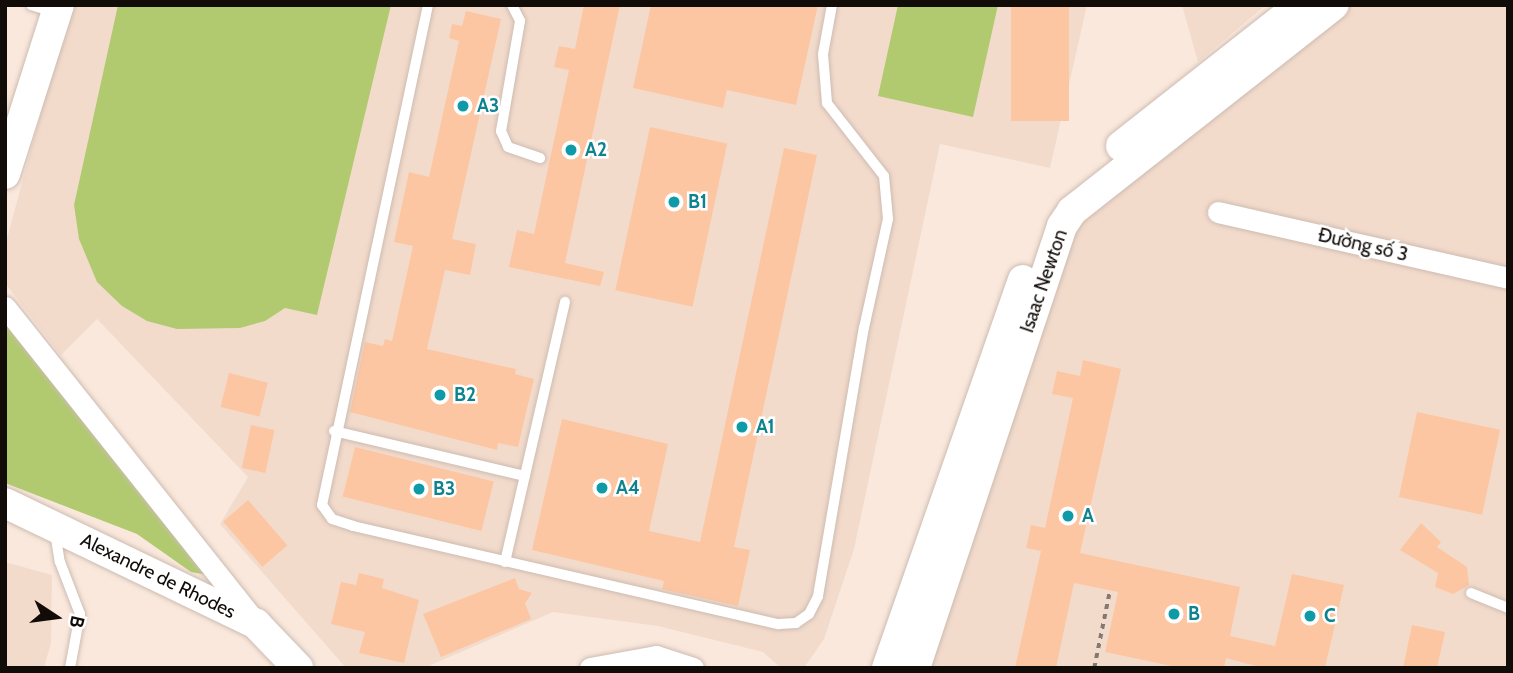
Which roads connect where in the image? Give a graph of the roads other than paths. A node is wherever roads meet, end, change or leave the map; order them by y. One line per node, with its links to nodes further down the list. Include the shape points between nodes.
1 (428, 5): 14 (lane)
2 (512, 5): 8 (lane, via 520,21 501,131 508,147)
3 (832, 5): 18 (lane, via 823,54 827,103 884,176 888,219 864,328 818,596 809,614 796,623 752,621 648,592)
4 (1300, 5): 26 (street, Isaac Newton, via 1057,197 1046,212)
5 (1334, 5): 27 (street, Isaac Newton, via 1072,211 1062,226)
6 (45, 7): 7 (street); 9 (street)
7 (5, 112)
8 (540, 158)
9 (5, 174)
10 (1219, 212): 11 (street, Đường số 3)
11 (1508, 278)
12 (565, 302): 15 (lane)
13 (5, 307): 21 (street)
14 (334, 431): 15 (lane); 18 (lane, via 322,505 332,519)
15 (525, 476): 18 (lane)
16 (5, 503): 17 (street, Alexandre de Rhodes)
17 (54, 526): 21 (street, Alexandre de Rhodes); 22 (lane, via 60,562 80,614)
18 (505, 562)
19 (1471, 593): 20 (lane)
20 (1508, 608)
21 (256, 624): 23 (street, Alexandre de Rhodes)
22 (70, 668)
23 (298, 668)
24 (590, 668): 25 (street, via 656,656)
25 (694, 668)
26 (887, 668)
27 (915, 668)

